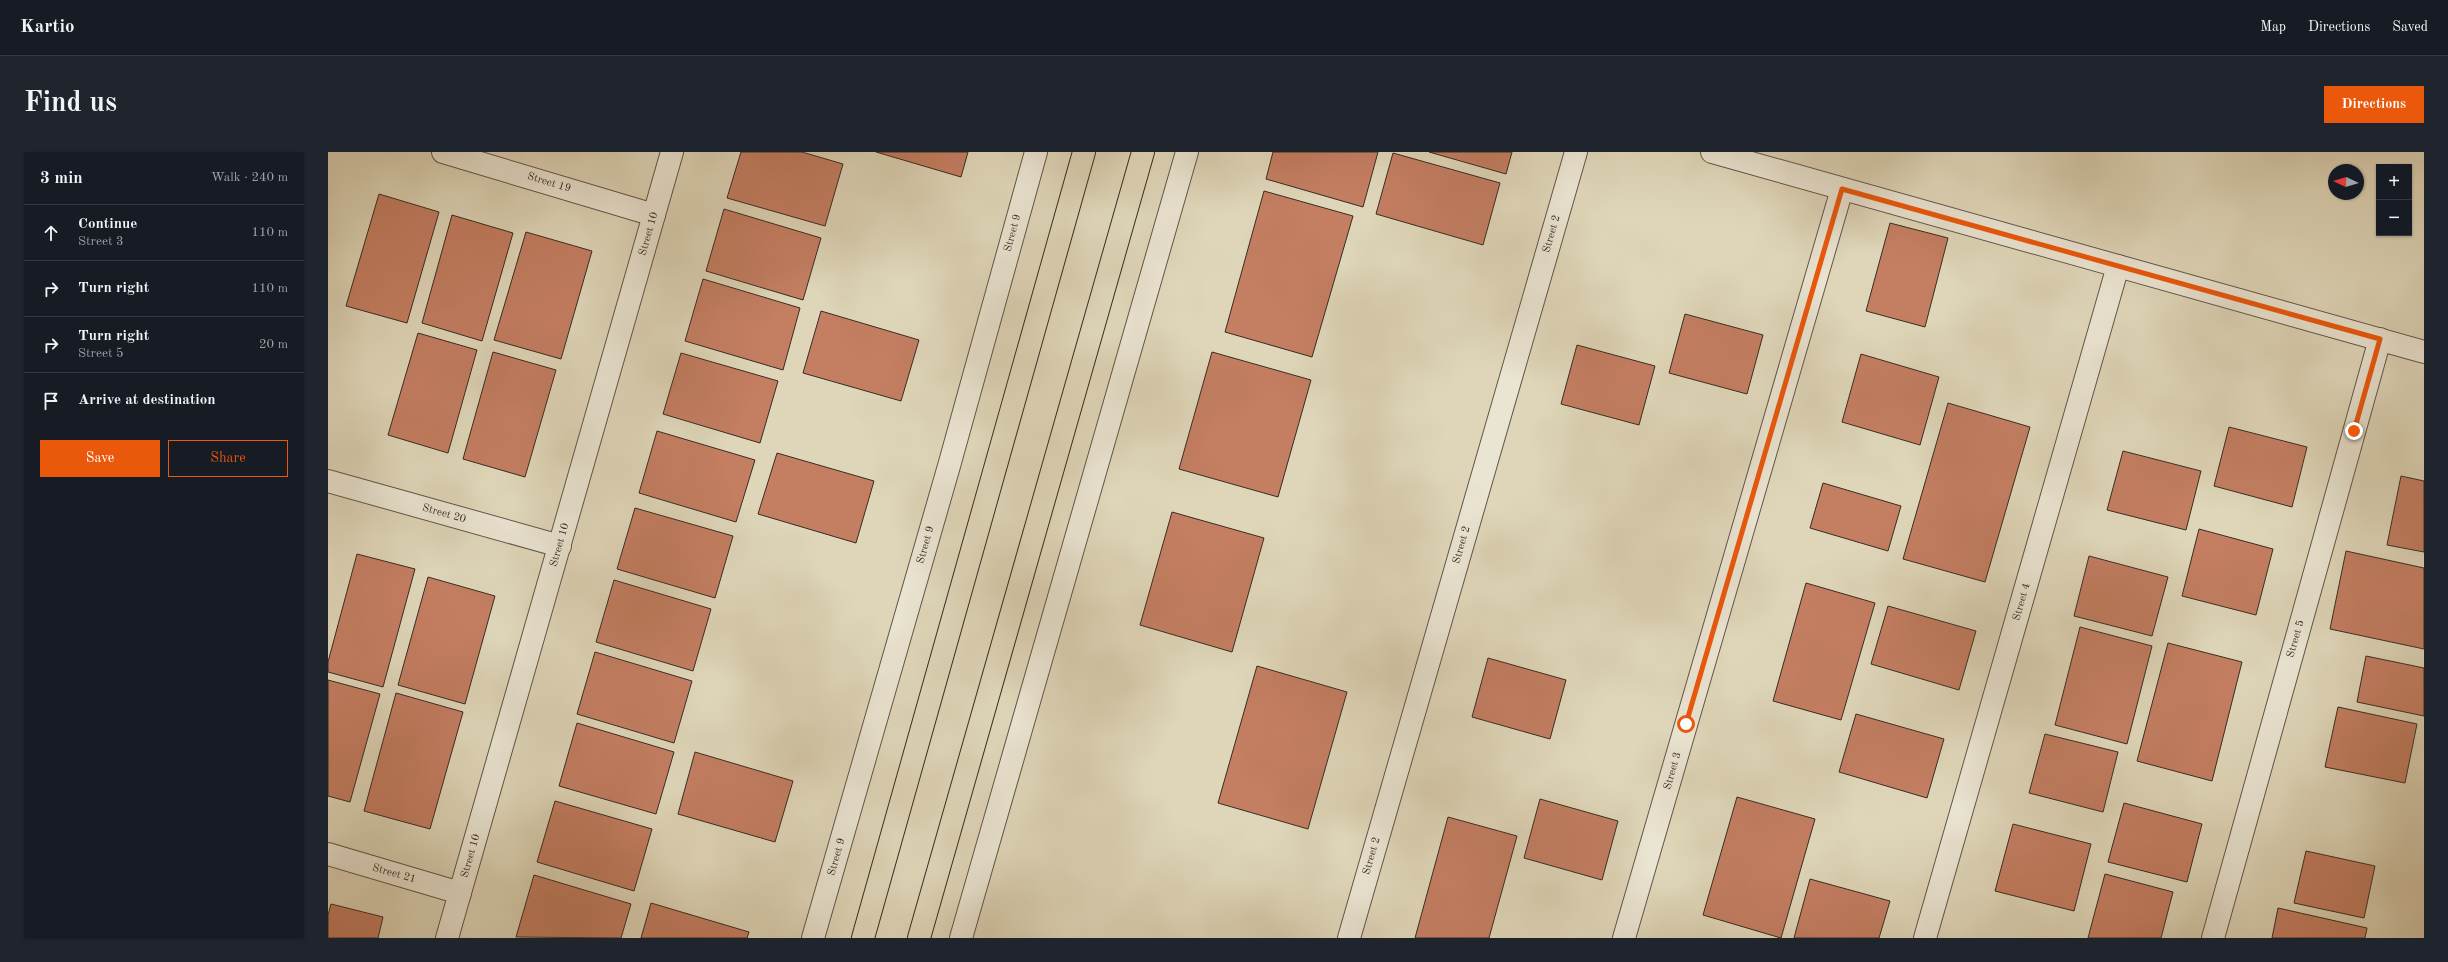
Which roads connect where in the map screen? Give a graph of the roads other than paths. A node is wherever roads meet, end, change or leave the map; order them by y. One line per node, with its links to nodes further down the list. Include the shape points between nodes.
1 (444, 152): 10 (street, Street 19)
2 (672, 152): 10 (street, Street 10)
3 (1036, 152): 19 (street, Street 9, via 949,466)
4 (1084, 152): 20 (main road)
5 (1143, 152): 21 (main road)
6 (1187, 152): 22 (street)
7 (1576, 152): 23 (street, Street 2)
8 (1712, 152): 9 (street)
9 (1842, 189): 11 (street); 24 (street, Street 3)
10 (654, 215): 15 (street, Street 10)
11 (2118, 266): 12 (street); 25 (street, Street 4)
12 (2380, 339): 13 (street); 26 (street, Street 5)
13 (2424, 352)
14 (328, 481): 15 (street, Street 20)
15 (560, 546): 17 (street, Street 10)
16 (328, 854): 17 (street, Street 21)
17 (460, 893): 18 (street, Street 10)
18 (447, 938)
19 (813, 938)
20 (863, 938)
21 (919, 938)
22 (961, 938)
23 (1349, 938)
24 (1624, 938)
25 (1925, 938)
26 (2213, 938)

